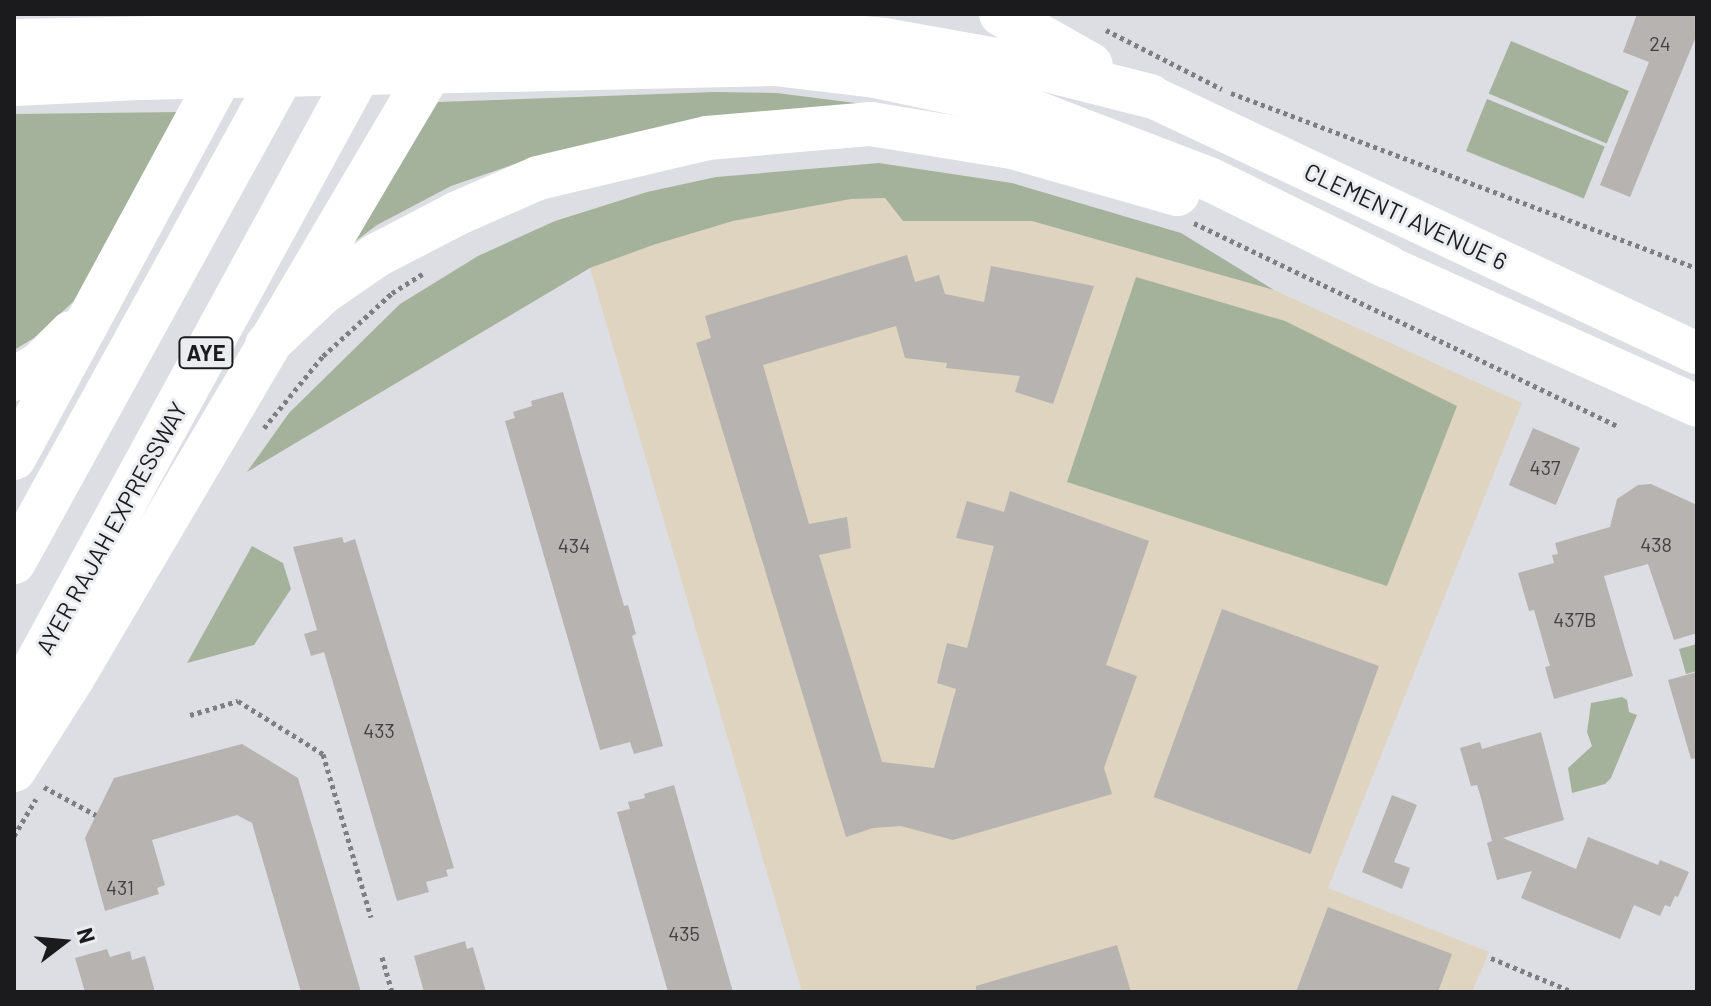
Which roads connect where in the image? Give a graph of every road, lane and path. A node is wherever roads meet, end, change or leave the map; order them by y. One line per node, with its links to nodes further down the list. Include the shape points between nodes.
1 (255, 14): 16 (highway)
2 (315, 14): 24 (highway, AYE)
3 (391, 14): 25 (highway, AYER RAJAH EXPRESSWAY / AYE)
4 (463, 14): 18 (highway)
5 (1001, 14): 11 (highway)
6 (1103, 28): 14 (path, via 1231,93)
7 (14, 41): 9 (highway)
8 (726, 45): 9 (highway); 11 (highway, via 884,40 1035,67); 13 (highway, via 775,64 875,76 1021,107 1209,179)
9 (143, 58): 10 (highway)
10 (14, 84)
11 (1150, 96): 17 (main road, CLEMENTI AVENUE 6)
12 (1182, 217): 21 (path)
13 (1388, 267): 18 (highway, via 1188,197 1027,151 871,124 707,138 538,178 377,255 322,293); 20 (main road)
14 (1697, 268)
15 (431, 269): 22 (path, via 392,293 323,356)
16 (94, 311): 19 (highway, via 40,364); 23 (highway)
17 (1685, 341)
18 (267, 345): 27 (highway, via 73,677)
19 (14, 379)
20 (1692, 407)
21 (1617, 426)
22 (262, 431)
23 (14, 458)
24 (14, 562)
25 (14, 705)
26 (190, 715): 29 (path, via 238,701 323,754)
27 (29, 778): 28 (path)
28 (96, 815)
29 (371, 917)
30 (382, 957): 32 (path)
31 (1491, 958): 33 (path)
32 (392, 992)
33 (1573, 992)

